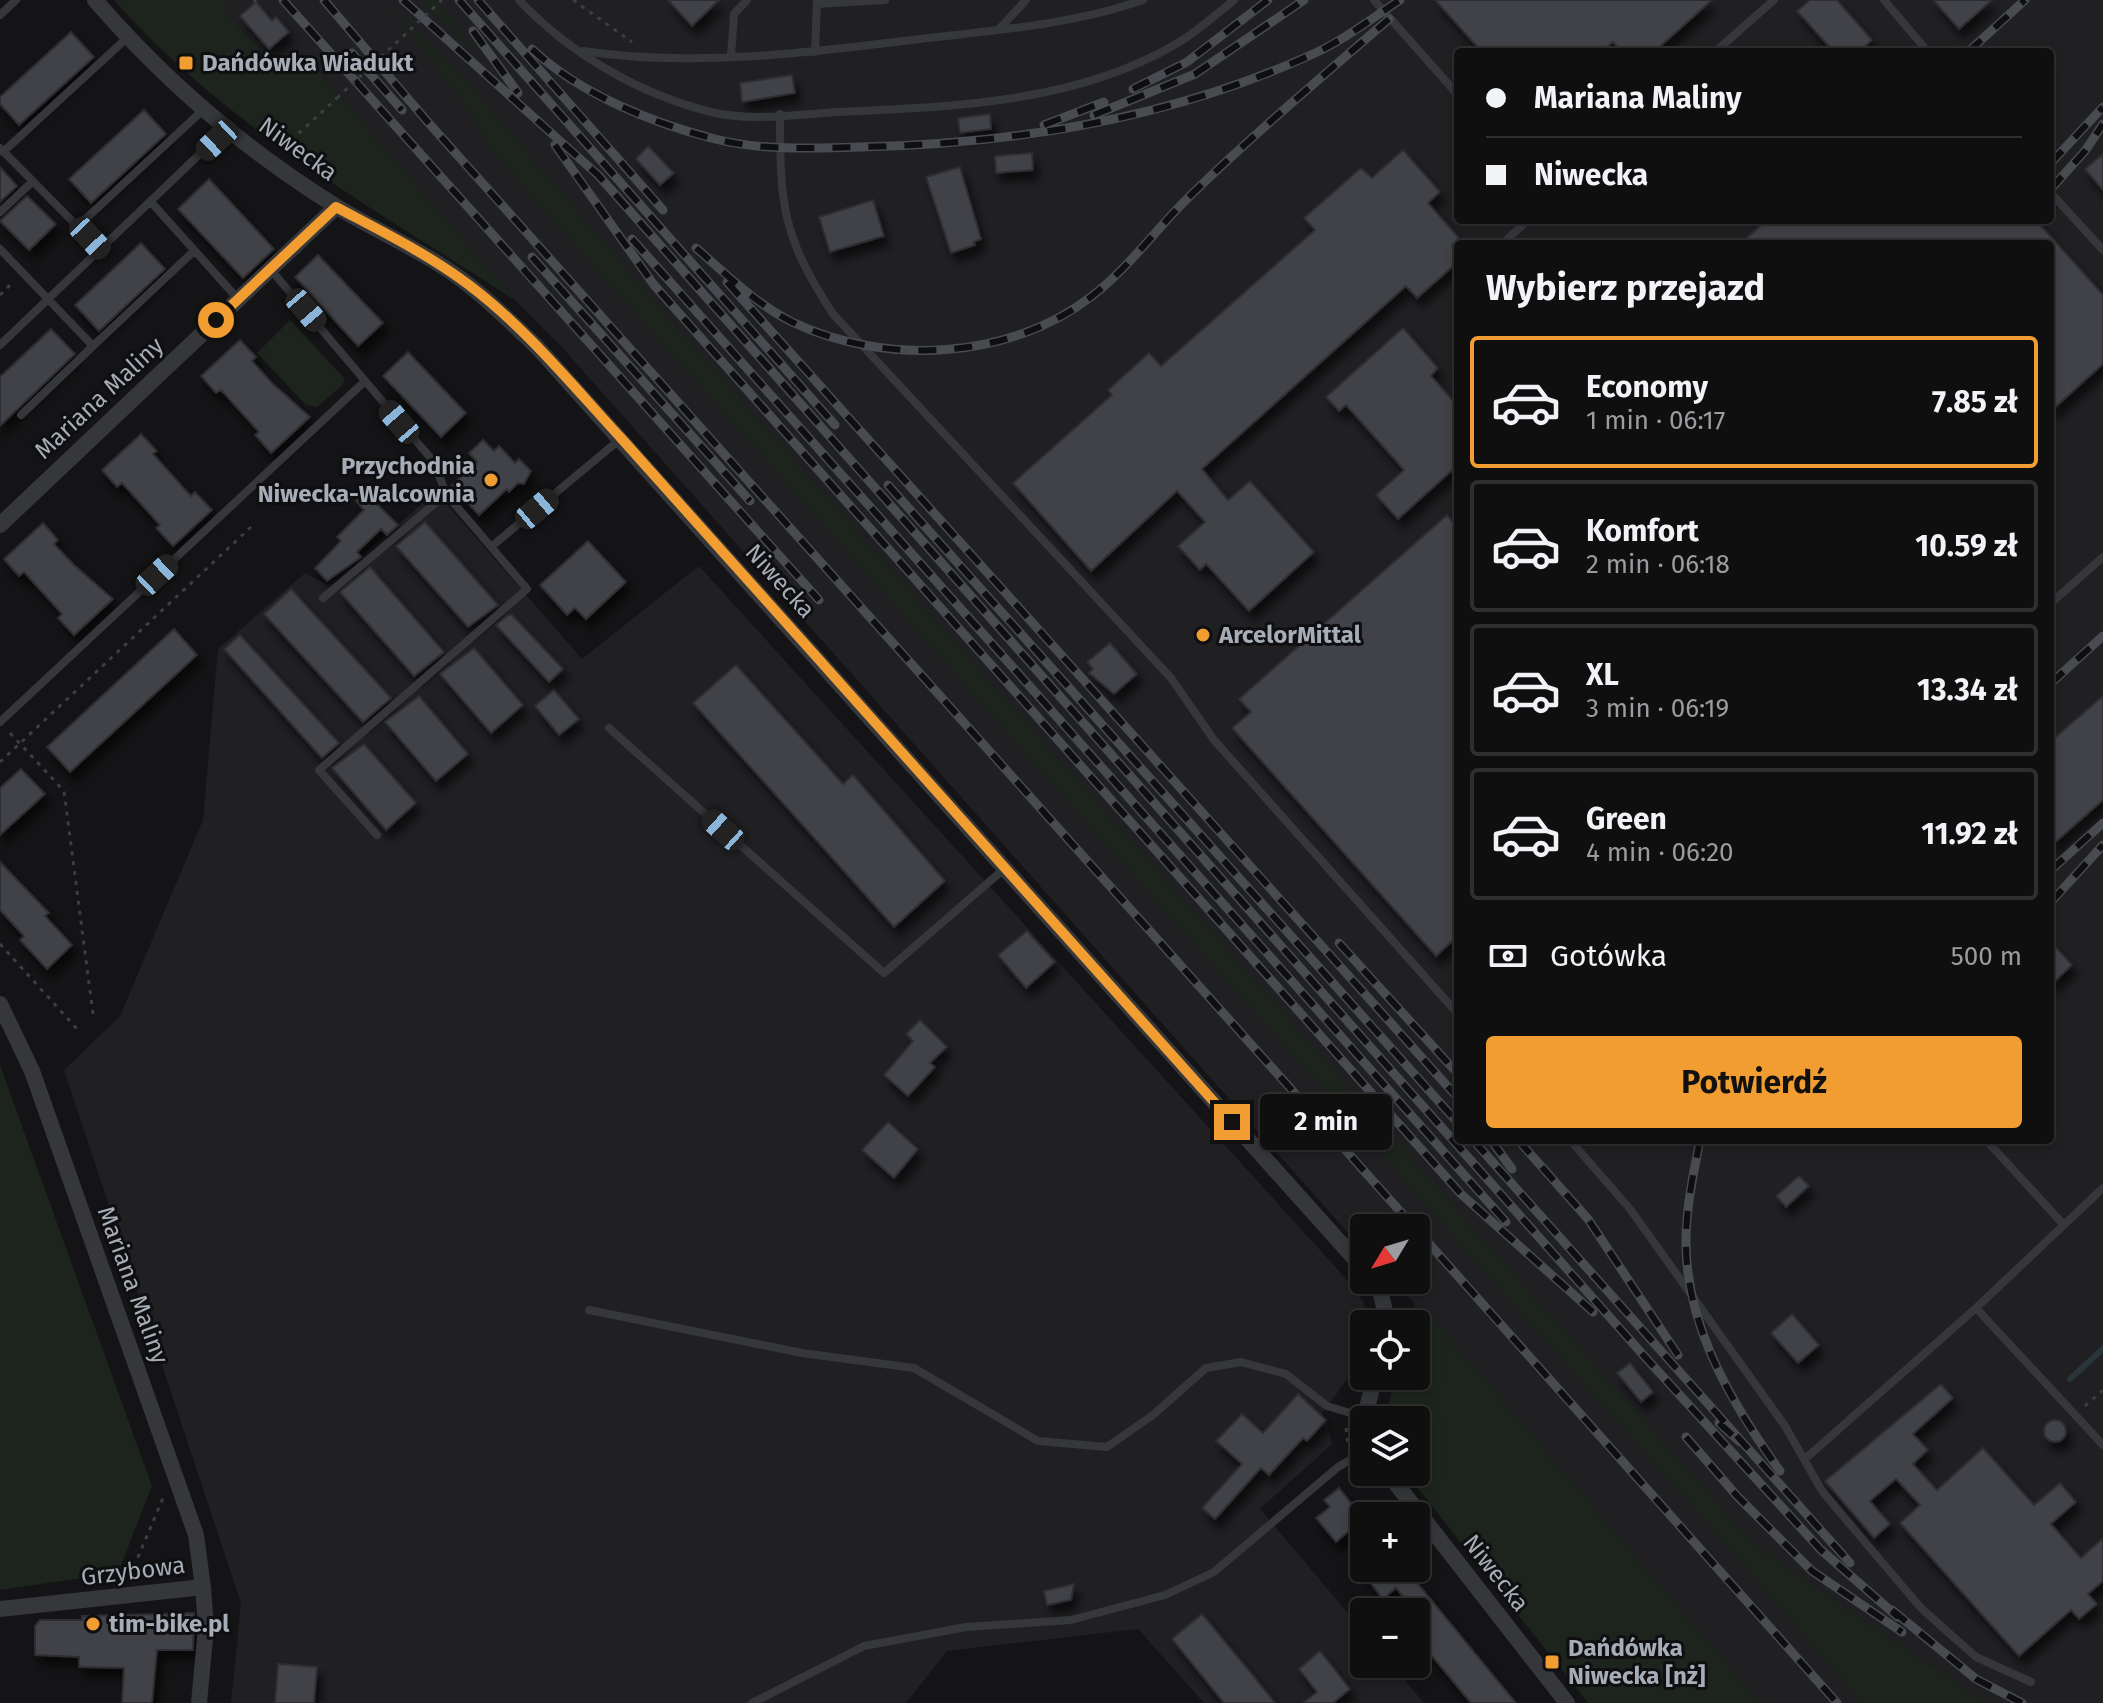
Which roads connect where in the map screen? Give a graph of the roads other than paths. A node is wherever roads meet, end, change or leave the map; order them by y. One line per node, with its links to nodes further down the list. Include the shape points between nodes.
1 (16, 0): 14 (lane)
2 (95, 0): 16 (street, Niwecka)
3 (519, 0): 19 (lane)
4 (747, 0): 21 (lane, via 734,14)
5 (885, 0): 12 (lane)
6 (1026, 0): 15 (lane)
7 (1143, 0): 13 (lane)
8 (1234, 0): 24 (lane, via 1154,55 1051,90 975,104)
9 (1374, 0): 22 (lane)
10 (1774, 0): 17 (lane)
11 (1884, 0): 18 (lane)
12 (817, 2): 20 (lane)
13 (1122, 4): 15 (lane)
14 (0, 15)
15 (998, 29): 20 (lane)
16 (129, 37): 23 (street, Niwecka); 26 (lane)
17 (1720, 48)
18 (1925, 48)
19 (578, 51): 21 (lane, via 639,60); 24 (lane, via 683,104 715,113)
20 (815, 52): 21 (lane)
21 (731, 56)
22 (1454, 90)
23 (205, 108): 25 (street, Niwecka); 33 (lane)
24 (780, 114): 58 (lane, via 780,190 787,229 833,314 1171,678 1214,740)
25 (227, 128): 29 (lane); 30 (street, Niwecka)
26 (2, 150): 27 (lane)
27 (32, 182): 31 (lane); 33 (lane)
28 (2054, 196): 37 (lane)
29 (151, 202): 36 (lane); 38 (lane)
30 (336, 207): 39 (street, Mariana Maliny); 46 (street, Niwecka, via 470,285 538,348)
31 (0, 212)
32 (1524, 224): 34 (lane)
33 (79, 225): 36 (lane)
34 (1506, 240)
35 (0, 249): 40 (lane)
36 (101, 250): 40 (lane)
37 (2103, 250)
38 (194, 251): 41 (lane); 43 (lane)
39 (271, 270): 41 (street, Mariana Maliny); 44 (lane)
40 (48, 299): 42 (lane); 43 (lane)
41 (238, 299): 48 (street, Mariana Maliny)
42 (0, 345)
43 (93, 346): 45 (lane)
44 (364, 382): 47 (lane, via 434,462); 53 (lane)
45 (21, 415)
46 (621, 438): 49 (lane); 56 (street, Niwecka)
47 (446, 494): 49 (lane); 51 (lane)
48 (0, 525)
49 (491, 547): 55 (lane, via 527,589 319,770)
50 (2103, 557): 52 (lane)
51 (323, 598)
52 (2054, 600)
53 (0, 722)
54 (609, 728): 56 (lane, via 884,973)
55 (377, 835)
56 (1004, 868): 63 (street, Niwecka)
57 (0, 1004): 71 (street, Mariana Maliny, via 32,1071 196,1535)
58 (1454, 1010)
59 (1573, 1144): 68 (lane, via 1630,1209)
60 (1990, 1144): 62 (lane)
61 (2103, 1188): 62 (lane)
62 (2062, 1223): 64 (lane)
63 (1350, 1253)
64 (1976, 1308): 67 (lane); 68 (lane)
65 (589, 1310): 66 (lane, via 802,1353 914,1368 1038,1441 1107,1447 1206,1368 1241,1362 1286,1374 1327,1406)
66 (1350, 1413)
67 (2103, 1445)
68 (1805, 1459): 73 (lane, via 1822,1491 1921,1608 1976,1657)
69 (1350, 1460): 75 (lane, via 1214,1572 1165,1595 1071,1620 966,1627 864,1646)
70 (1398, 1486): 76 (street, Niwecka)
71 (203, 1587): 72 (street, Grzybowa); 74 (street, Grzybowa, via 206,1627)
72 (0, 1609)
73 (2031, 1682)
74 (199, 1703)
75 (752, 1703)
76 (1567, 1703)

